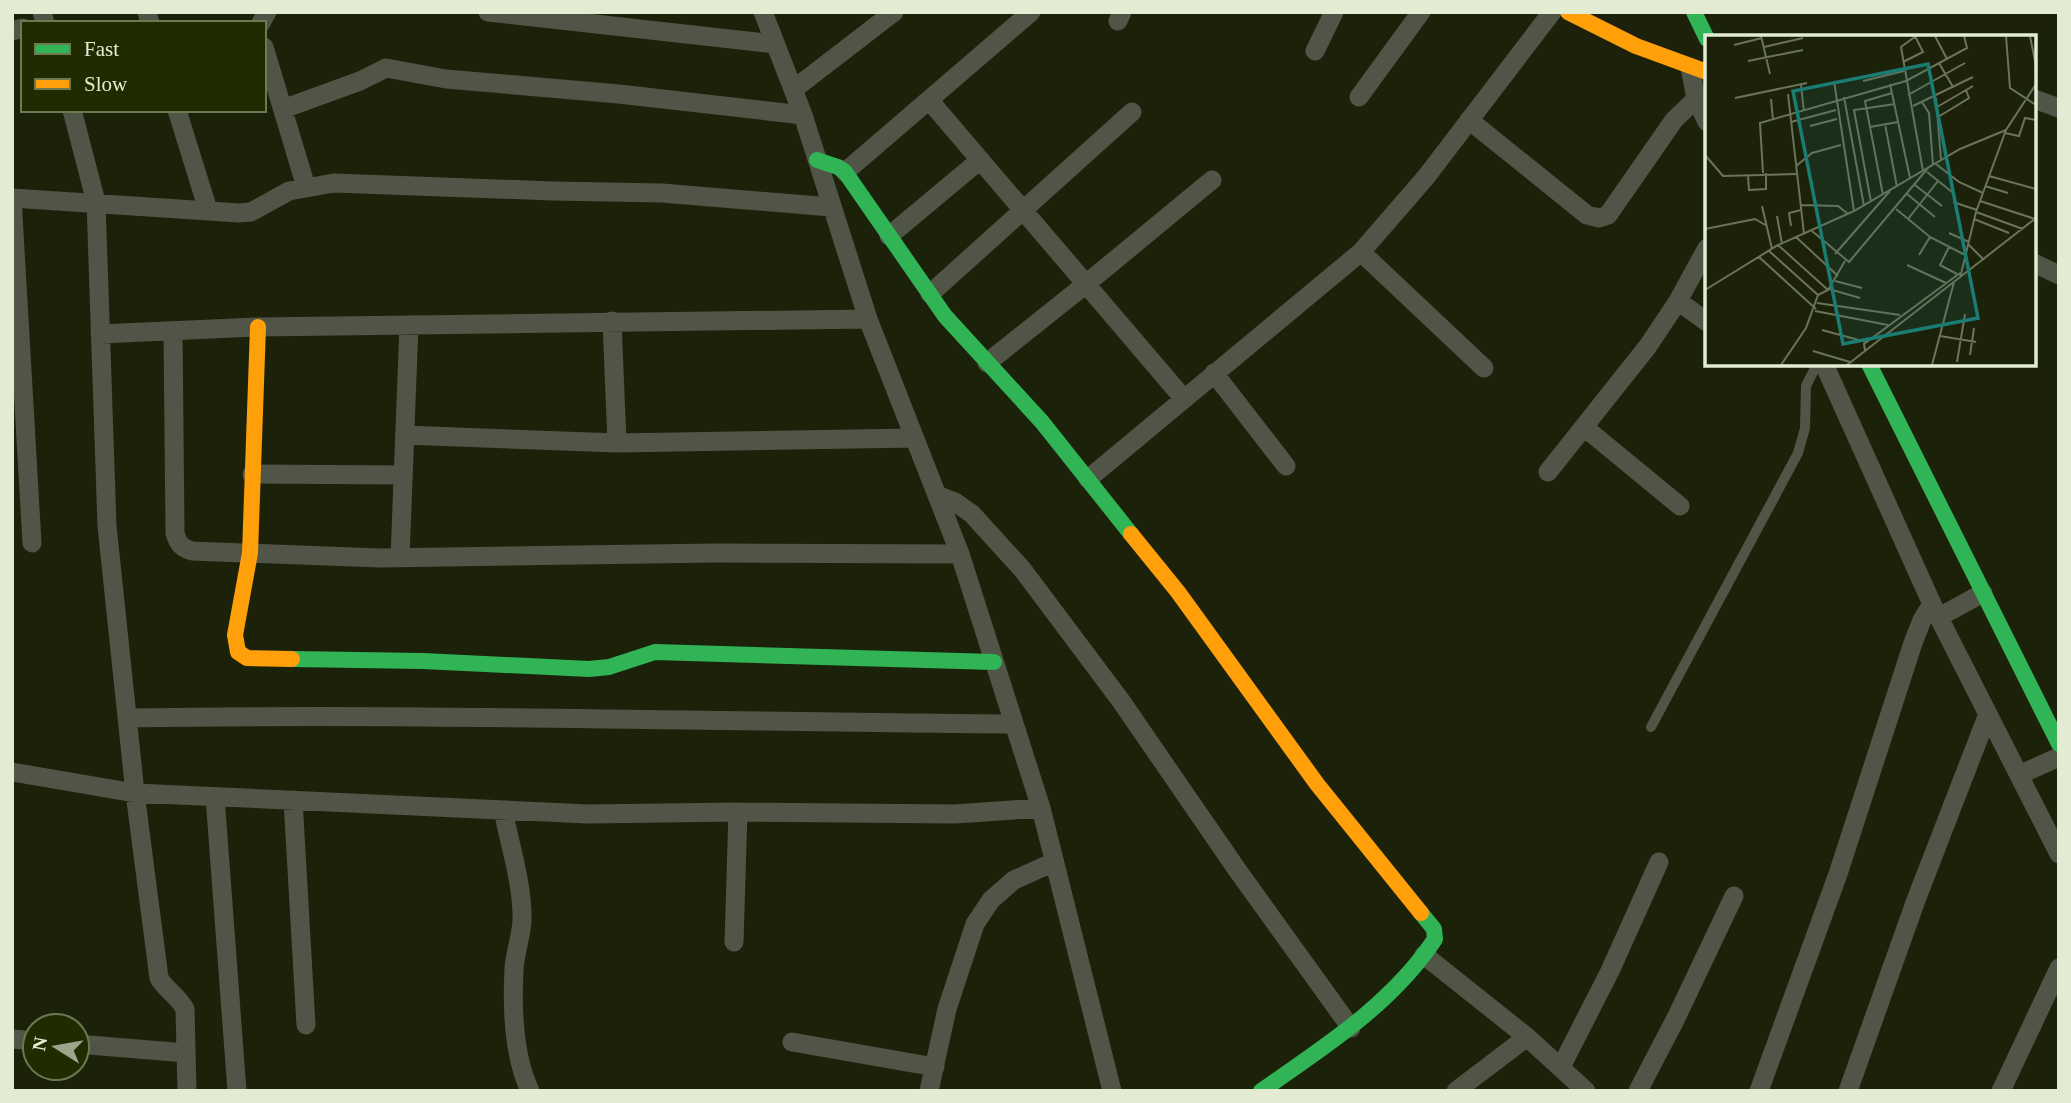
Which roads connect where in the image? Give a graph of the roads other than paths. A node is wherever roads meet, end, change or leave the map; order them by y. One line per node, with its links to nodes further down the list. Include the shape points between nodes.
1 (488, 12): 11 (street)
2 (763, 12): 11 (street)
3 (894, 12): 15 (street)
4 (1031, 12): 18 (street)
5 (1334, 12): 12 (street)
6 (1421, 12): 16 (street)
7 (1552, 12): 27 (street)
8 (1568, 12): 14 (street, via 1603,32)
9 (1694, 12): 10 (street)
10 (1705, 35)
11 (775, 44): 15 (street)
12 (1315, 51)
13 (266, 54): 21 (street)
14 (1698, 69): 17 (street)
15 (794, 89): 25 (street)
16 (1359, 97)
17 (1696, 99): 26 (street); 27 (street, via 1674,120 1608,215 1598,218 1587,215)
18 (929, 100): 29 (street); 30 (street)
19 (2036, 100): 20 (street)
20 (2059, 108)
21 (283, 109): 25 (street, via 386,68 458,80); 32 (street)
22 (73, 112): 34 (street)
23 (178, 112): 36 (street)
24 (1132, 112): 37 (street)
25 (803, 115): 28 (street)
26 (1705, 118)
27 (1469, 120): 39 (street)
28 (817, 160): 30 (street); 35 (street)
29 (980, 160): 37 (street); 38 (street)
30 (845, 172): 38 (street)
31 (1212, 180): 43 (street)
32 (306, 187): 35 (street, via 334,183 662,193); 36 (street, via 251,212)
33 (12, 198): 34 (street); 44 (street)
34 (96, 202): 36 (street); 53 (street)
35 (831, 207): 47 (street)
36 (208, 211)
37 (1024, 211): 43 (street); 45 (street)
38 (889, 236): 45 (street)
39 (1361, 252): 58 (street); 59 (street)
40 (1705, 252): 46 (street)
41 (2036, 264): 42 (street)
42 (2059, 275)
43 (1086, 285): 54 (street); 61 (street)
44 (15, 288): 60 (street)
45 (930, 294): 54 (street)
46 (1678, 301): 48 (street); 62 (street)
47 (868, 318): 49 (street); 64 (street)
48 (1705, 320)
49 (612, 321): 50 (street); 65 (street)
50 (409, 325): 51 (street); 63 (street)
51 (258, 327): 52 (street); 68 (street)
52 (173, 331): 53 (street); 75 (street, via 177,542 192,551)
53 (100, 334): 82 (street, via 107,526)
54 (987, 363): 70 (street)
55 (1816, 366): 84 (lane, via 1806,386 1805,428 1798,453)
56 (1825, 366): 79 (street)
57 (1870, 366): 78 (street)
58 (1484, 368)
59 (1214, 373): 61 (street); 66 (street)
60 (18, 386): 71 (street)
61 (1184, 399): 70 (street)
62 (1584, 427): 67 (street); 73 (street)
63 (405, 435): 65 (street); 69 (street)
64 (915, 438): 65 (street); 72 (street)
65 (617, 443)
66 (1286, 466)
67 (1548, 472)
68 (253, 474): 69 (street); 75 (street)
69 (403, 475): 77 (street)
70 (1088, 479): 100 (street, via 1178,593 1317,784 1429,921 1434,939)
71 (21, 490): 74 (street)
72 (937, 495): 76 (street); 103 (street, via 972,514 1021,569 1121,701)
73 (1680, 506)
74 (32, 543)
75 (250, 553): 77 (street); 80 (street, via 235,644 247,658 589,668 609,667 655,652)
76 (960, 554): 77 (street); 80 (street)
77 (400, 558)
78 (1983, 593): 79 (street); 85 (street)
79 (1935, 610): 81 (street); 119 (street, via 1922,620 1913,643 1838,874)
80 (994, 662): 83 (street)
81 (1988, 714): 88 (street); 120 (street)
82 (127, 718): 83 (street, via 316,715); 89 (street)
83 (1014, 724): 92 (street)
84 (1651, 727)
85 (2059, 744)
86 (2059, 757): 88 (street)
87 (12, 772): 89 (street)
88 (2019, 775): 95 (street)
89 (135, 793): 90 (street); 107 (street, via 159,978 185,1009)
90 (215, 797): 91 (street); 111 (street)
91 (293, 800): 93 (street); 102 (street)
92 (1041, 808): 94 (street, via 955,814); 96 (street)
93 (503, 810): 94 (street); 112 (street, via 521,897 514,1006 518,1051)
94 (738, 812): 99 (street)
95 (2059, 853)
96 (1054, 862): 108 (street, via 1014,880 991,900 975,924 947,1009); 114 (street)
97 (1659, 862): 109 (street)
98 (1734, 896): 118 (street)
99 (734, 942)
100 (1424, 955): 103 (street); 104 (street)
101 (2059, 968): 121 (street)
102 (306, 1025)
103 (1351, 1028): 115 (street)
104 (1527, 1037): 109 (street); 116 (street)
105 (792, 1042): 108 (street)
106 (91, 1045): 107 (street)
107 (186, 1053): 110 (street)
108 (935, 1067): 113 (street)
109 (1561, 1067): 117 (street)
110 (187, 1091)
111 (237, 1091)
112 (530, 1091)
113 (929, 1091)
114 (1112, 1091)
115 (1261, 1091)
116 (1456, 1091)
117 (1586, 1091)
118 (1638, 1091)
119 (1759, 1091)
120 (1848, 1091)
121 (2001, 1091)

